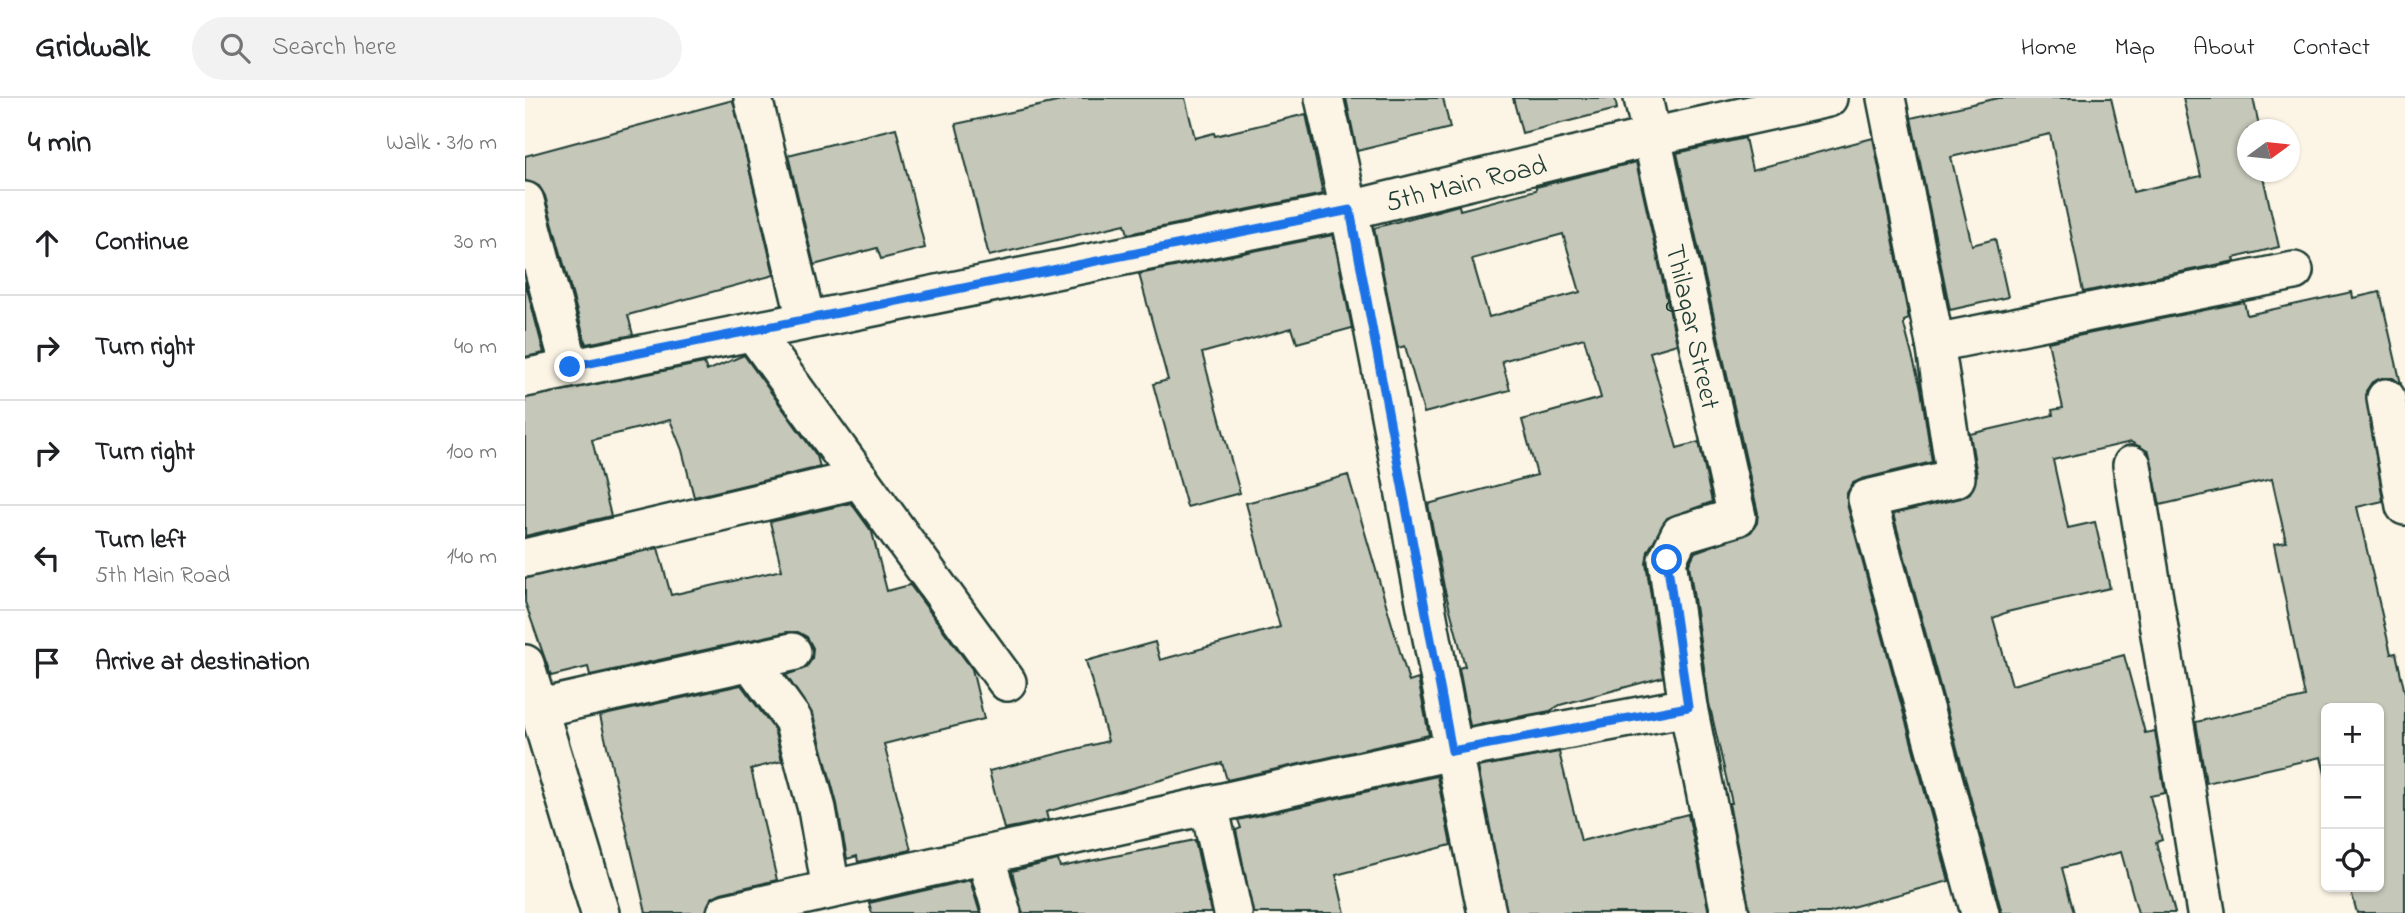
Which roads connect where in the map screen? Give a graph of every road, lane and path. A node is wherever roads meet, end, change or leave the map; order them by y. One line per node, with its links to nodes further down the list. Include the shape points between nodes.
1 (753, 98): 10 (street)
2 (1324, 98): 8 (street)
3 (1643, 98): 6 (street, Thilagar Street)
4 (1828, 98): 6 (street, 5th Main Road)
5 (1886, 98): 12 (street)
6 (1651, 136): 8 (street, 5th Main Road); 24 (street, Thilagar Street, via 1737,517 1680,534 1667,560)
7 (525, 201): 13 (street)
8 (1350, 210): 10 (street, 5th Main Road); 26 (street)
9 (2294, 271): 12 (street)
10 (806, 320): 11 (street, 5th Main Road)
11 (753, 332): 13 (street, 5th Main Road); 17 (street)
12 (1935, 343): 36 (street, via 1957,478 1867,499)
13 (570, 367): 14 (street, 5th Main Road)
14 (525, 378)
15 (2386, 398): 18 (street)
16 (2132, 465): 37 (street)
17 (860, 479): 19 (street); 23 (street)
18 (2405, 506)
19 (525, 558)
20 (792, 652): 21 (street)
21 (750, 661): 25 (street); 29 (street, via 793,720 817,809)
22 (525, 664): 25 (street)
23 (1007, 681)
24 (1688, 707): 26 (street); 35 (street)
25 (540, 708): 30 (street)
26 (1452, 751): 27 (street); 34 (street)
27 (1209, 805): 28 (street); 33 (street)
28 (985, 855): 29 (street); 32 (street)
29 (831, 890): 31 (street)
30 (600, 913)
31 (726, 913)
32 (1002, 913)
33 (1233, 913)
34 (1487, 913)
35 (1730, 913)
36 (1980, 913)
37 (2206, 913)

